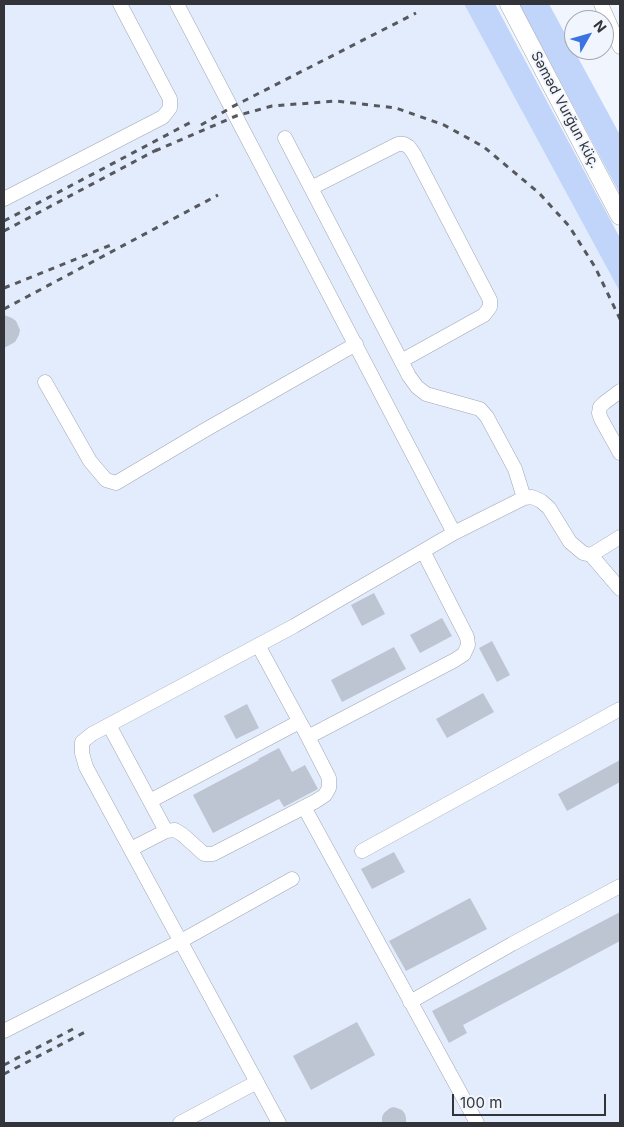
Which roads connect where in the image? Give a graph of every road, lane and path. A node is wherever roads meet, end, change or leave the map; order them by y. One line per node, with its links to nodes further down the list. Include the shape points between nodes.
1 (120, 4): 8 (lane, via 170,98 170,108 163,117)
2 (177, 4): 10 (lane)
3 (509, 4): 9 (main road, Səməd Vurğun küç.)
4 (601, 4): 5 (lane)
5 (620, 47)
6 (286, 138): 7 (lane)
7 (311, 188): 11 (lane); 11 (lane, via 398,144 409,147 428,180 490,300 490,307 484,315)
8 (4, 199)
9 (620, 216)
10 (356, 344): 12 (lane, via 116,483 106,480 90,461); 16 (lane)
11 (401, 361): 15 (lane, via 417,387 426,394 480,409 515,469)
12 (45, 382)
13 (620, 391): 14 (lane, via 604,403 599,413)
14 (620, 453)
15 (524, 498): 16 (lane); 19 (lane, via 541,501 570,542 583,554)
16 (454, 532): 18 (lane)
17 (620, 537): 19 (lane)
18 (423, 550): 21 (lane); 25 (lane, via 467,637 464,654)
19 (591, 555): 20 (lane)
20 (620, 589)
21 (258, 645): 23 (lane); 24 (lane)
22 (620, 709): 30 (lane)
23 (299, 722): 25 (lane); 26 (lane)
24 (110, 725): 26 (lane); 29 (lane, via 82,742 82,753 86,767)
25 (308, 737): 27 (lane, via 329,778 329,788 325,795)
26 (150, 801): 28 (lane)
27 (304, 807): 28 (lane, via 213,854 204,854 176,830); 34 (lane)
28 (166, 831): 29 (lane)
29 (131, 850): 33 (lane)
30 (362, 851)
31 (292, 879): 33 (lane)
32 (620, 886): 34 (lane)
33 (181, 941): 35 (lane); 36 (lane)
34 (410, 1002): 39 (lane)
35 (4, 1031)
36 (257, 1082): 37 (lane); 38 (lane)
37 (180, 1123)
38 (279, 1123)
39 (477, 1123)

